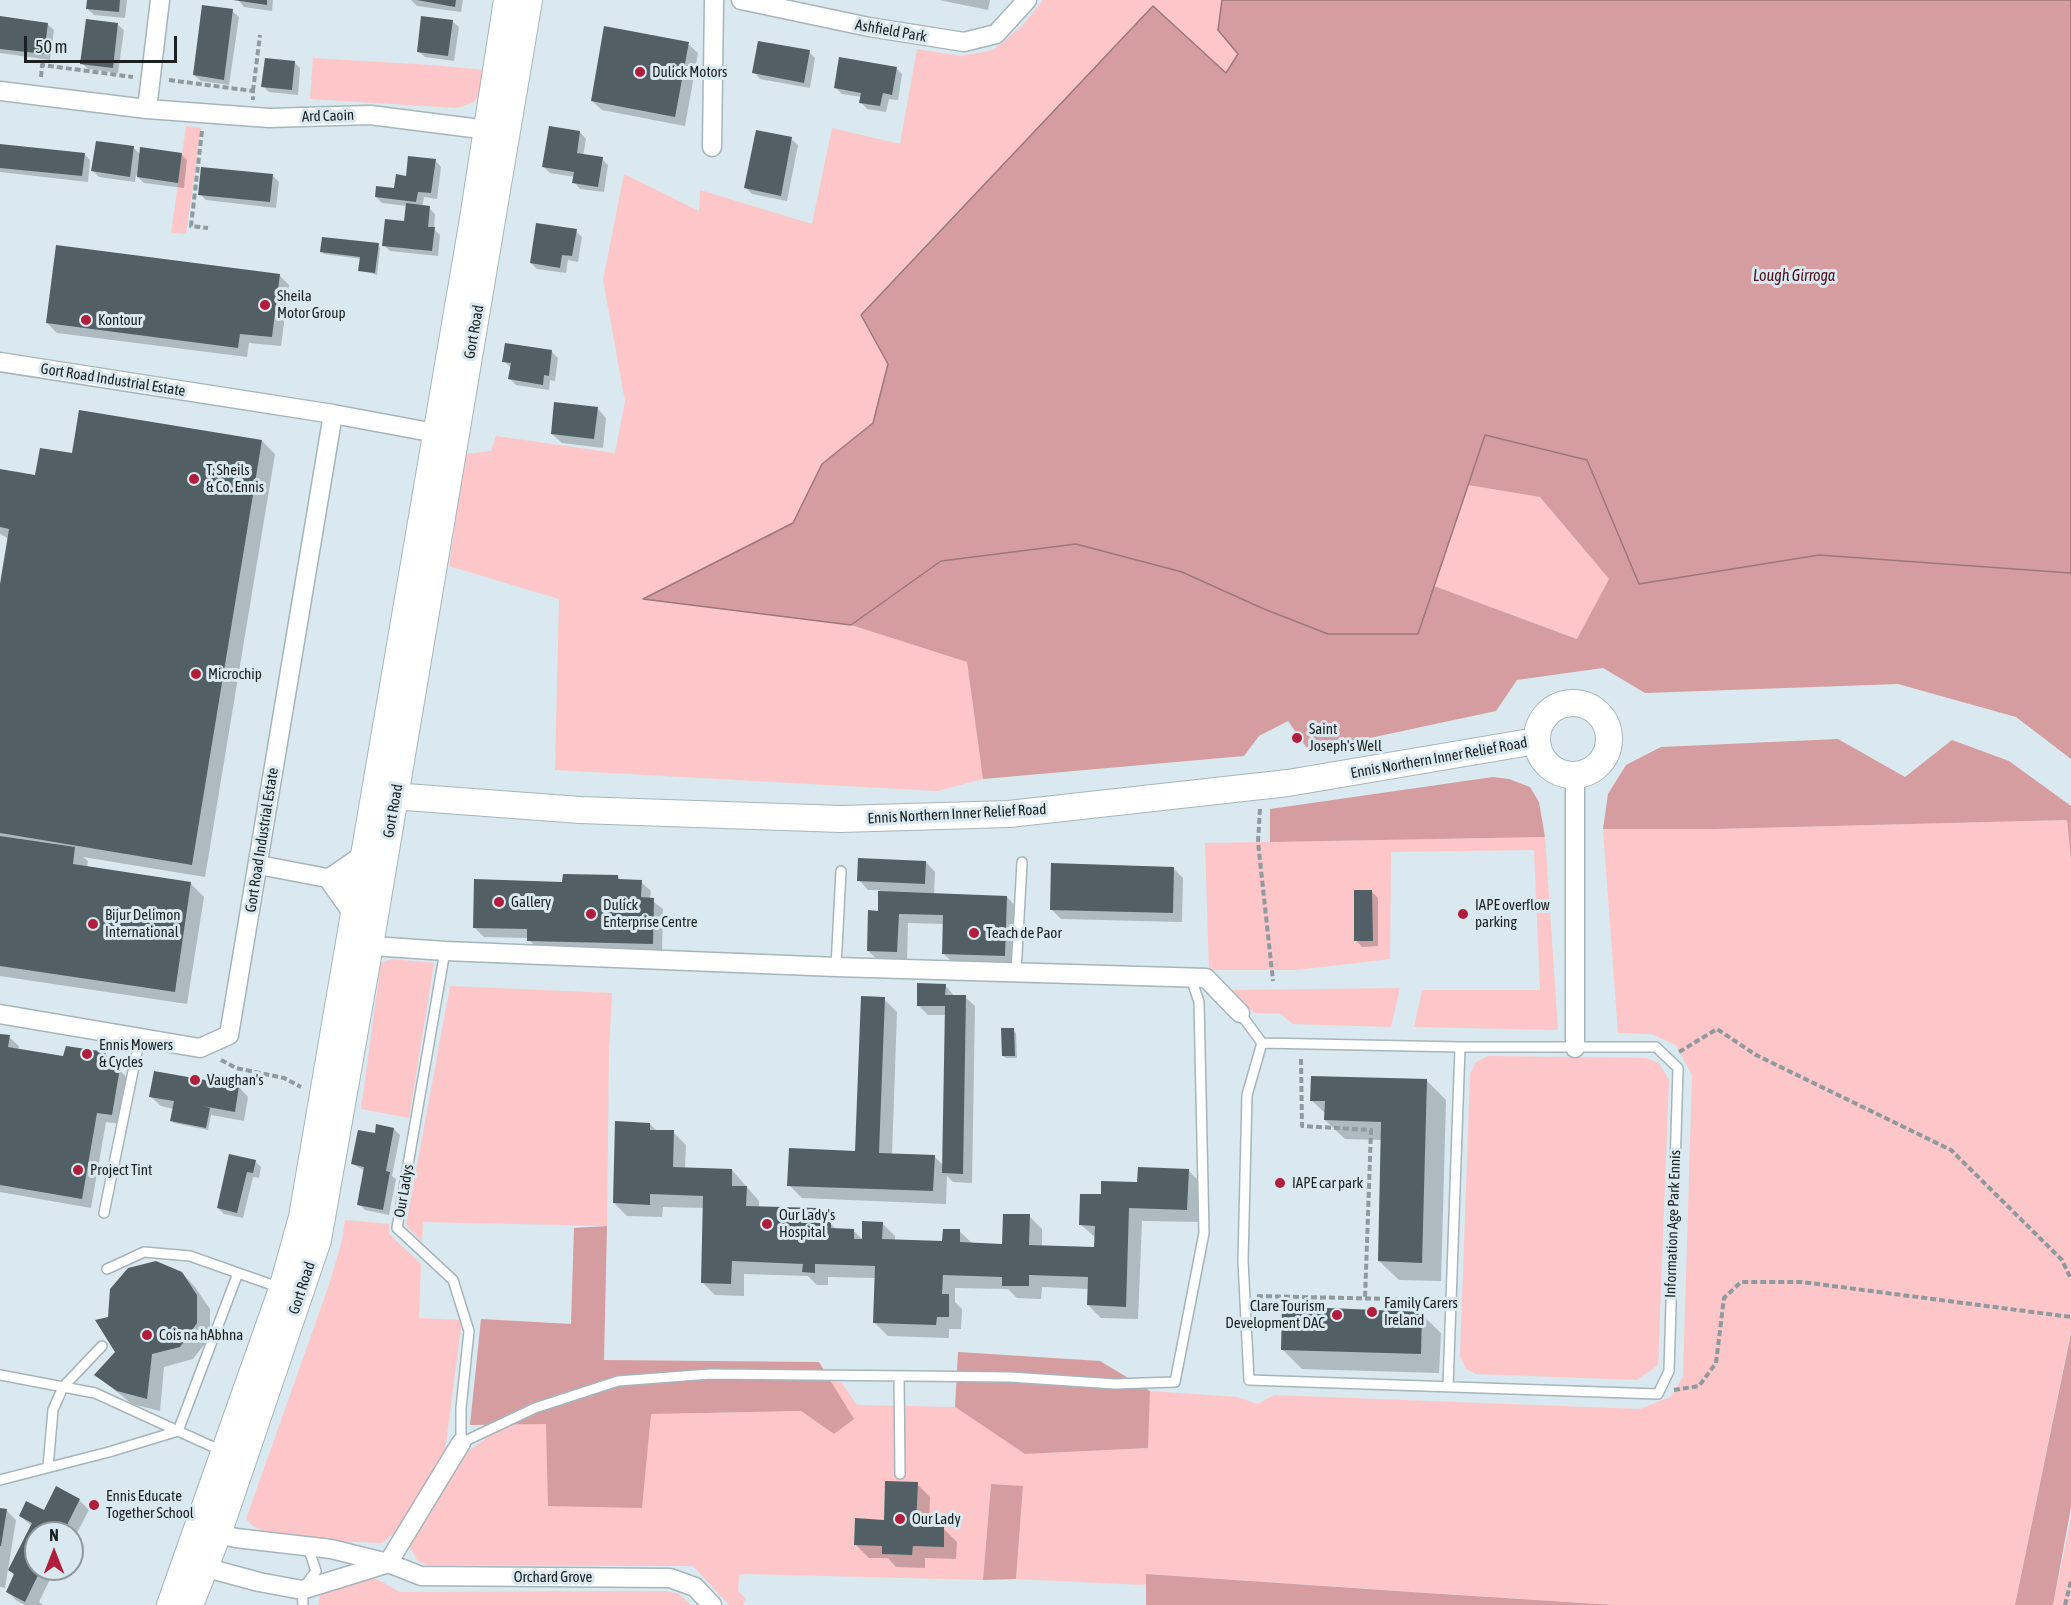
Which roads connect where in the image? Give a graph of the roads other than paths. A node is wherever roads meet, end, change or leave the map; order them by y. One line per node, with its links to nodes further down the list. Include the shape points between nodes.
1 (160, 0): 8 (street)
2 (507, 0): 9 (main road, Gort Road)
3 (529, 0): 9 (main road, Gort Road)
4 (714, 0): 10 (street)
5 (741, 0): 6 (street, Ashfield Park, via 964,42 996,34)
6 (1027, 0)
7 (0, 91): 8 (street, Ard Caoin)
8 (147, 109): 9 (street, Ard Caoin, via 252,117 370,115)
9 (497, 131): 13 (main road, Gort Road)
10 (711, 147)
11 (0, 362): 12 (street, Gort Road Industrial Estate)
12 (333, 414): 13 (street, Gort Road Industrial Estate); 19 (street, Gort Road Industrial Estate)
13 (446, 435): 16 (main road, Gort Road)
14 (1536, 741): 15 (main road, via 1546,764); 15 (main road, via 1537,729 1552,709 1564,704 1585,705 1600,714 1609,736 1608,750 1598,766); 16 (main road, Ennis Northern Inner Relief Road, via 1264,786 1008,814 841,819 580,810)
15 (1575, 776): 34 (street)
16 (384, 796): 17 (main road, Gort Road); 22 (main road, Gort Road)
17 (363, 855): 21 (street); 22 (main road, Gort Road)
18 (1022, 862): 27 (lane)
19 (259, 865): 21 (street); 31 (street, Gort Road Industrial Estate, via 229,1035 200,1048)
20 (841, 871): 26 (lane)
21 (328, 879): 22 (street); 23 (street)
22 (369, 886): 23 (main road, Gort Road); 24 (main road, Gort Road)
23 (353, 914): 24 (main road, Gort Road)
24 (359, 945): 25 (street); 38 (main road, Gort Road, via 322,1104); 38 (main road, Gort Road, via 318,1240)
25 (445, 951): 26 (street); 45 (lane, Our Ladys, via 397,1228 453,1280 469,1331)
26 (836, 967): 27 (street)
27 (1016, 974): 28 (street)
28 (1191, 978): 29 (street, via 1206,978); 41 (lane, via 1199,1002 1204,1233 1175,1382 1115,1384 1010,1377)
29 (1240, 1013): 32 (lane)
30 (0, 1014): 31 (street)
31 (140, 1037): 35 (lane)
32 (1262, 1043): 33 (lane); 42 (lane, via 1247,1095 1243,1261 1249,1380)
33 (1460, 1047): 34 (lane); 42 (lane)
34 (1575, 1048): 42 (lane, Information Age Park Ennis, via 1656,1047 1678,1068 1669,1371 1658,1394)
35 (104, 1213)
36 (107, 1269): 37 (lane, via 144,1252 190,1256)
37 (238, 1273): 38 (lane); 44 (lane)
38 (291, 1292): 46 (main road, Gort Road)
39 (102, 1346): 43 (lane)
40 (0, 1375): 43 (lane)
41 (899, 1376): 45 (lane, via 710,1374 618,1381 535,1408); 48 (lane)
42 (1448, 1386)
43 (63, 1387): 44 (lane, via 95,1393); 47 (lane, via 53,1410)
44 (178, 1431): 46 (lane); 47 (lane)
45 (461, 1443): 52 (street)
46 (234, 1456): 50 (main road, Gort Road)
47 (48, 1467): 49 (lane)
48 (900, 1474)
49 (0, 1480)
50 (208, 1531): 51 (street, Orchard Grove); 53 (main road, Gort Road)
51 (308, 1546): 52 (street, Orchard Grove); 54 (lane, via 316,1571)
52 (388, 1563): 54 (street); 57 (street, Orchard Grove, via 421,1576 670,1578 695,1587)
53 (195, 1564): 54 (street); 55 (main road, Gort Road); 56 (main road, Gort Road)
54 (302, 1597)
55 (170, 1605)
56 (190, 1605)
57 (712, 1605)

